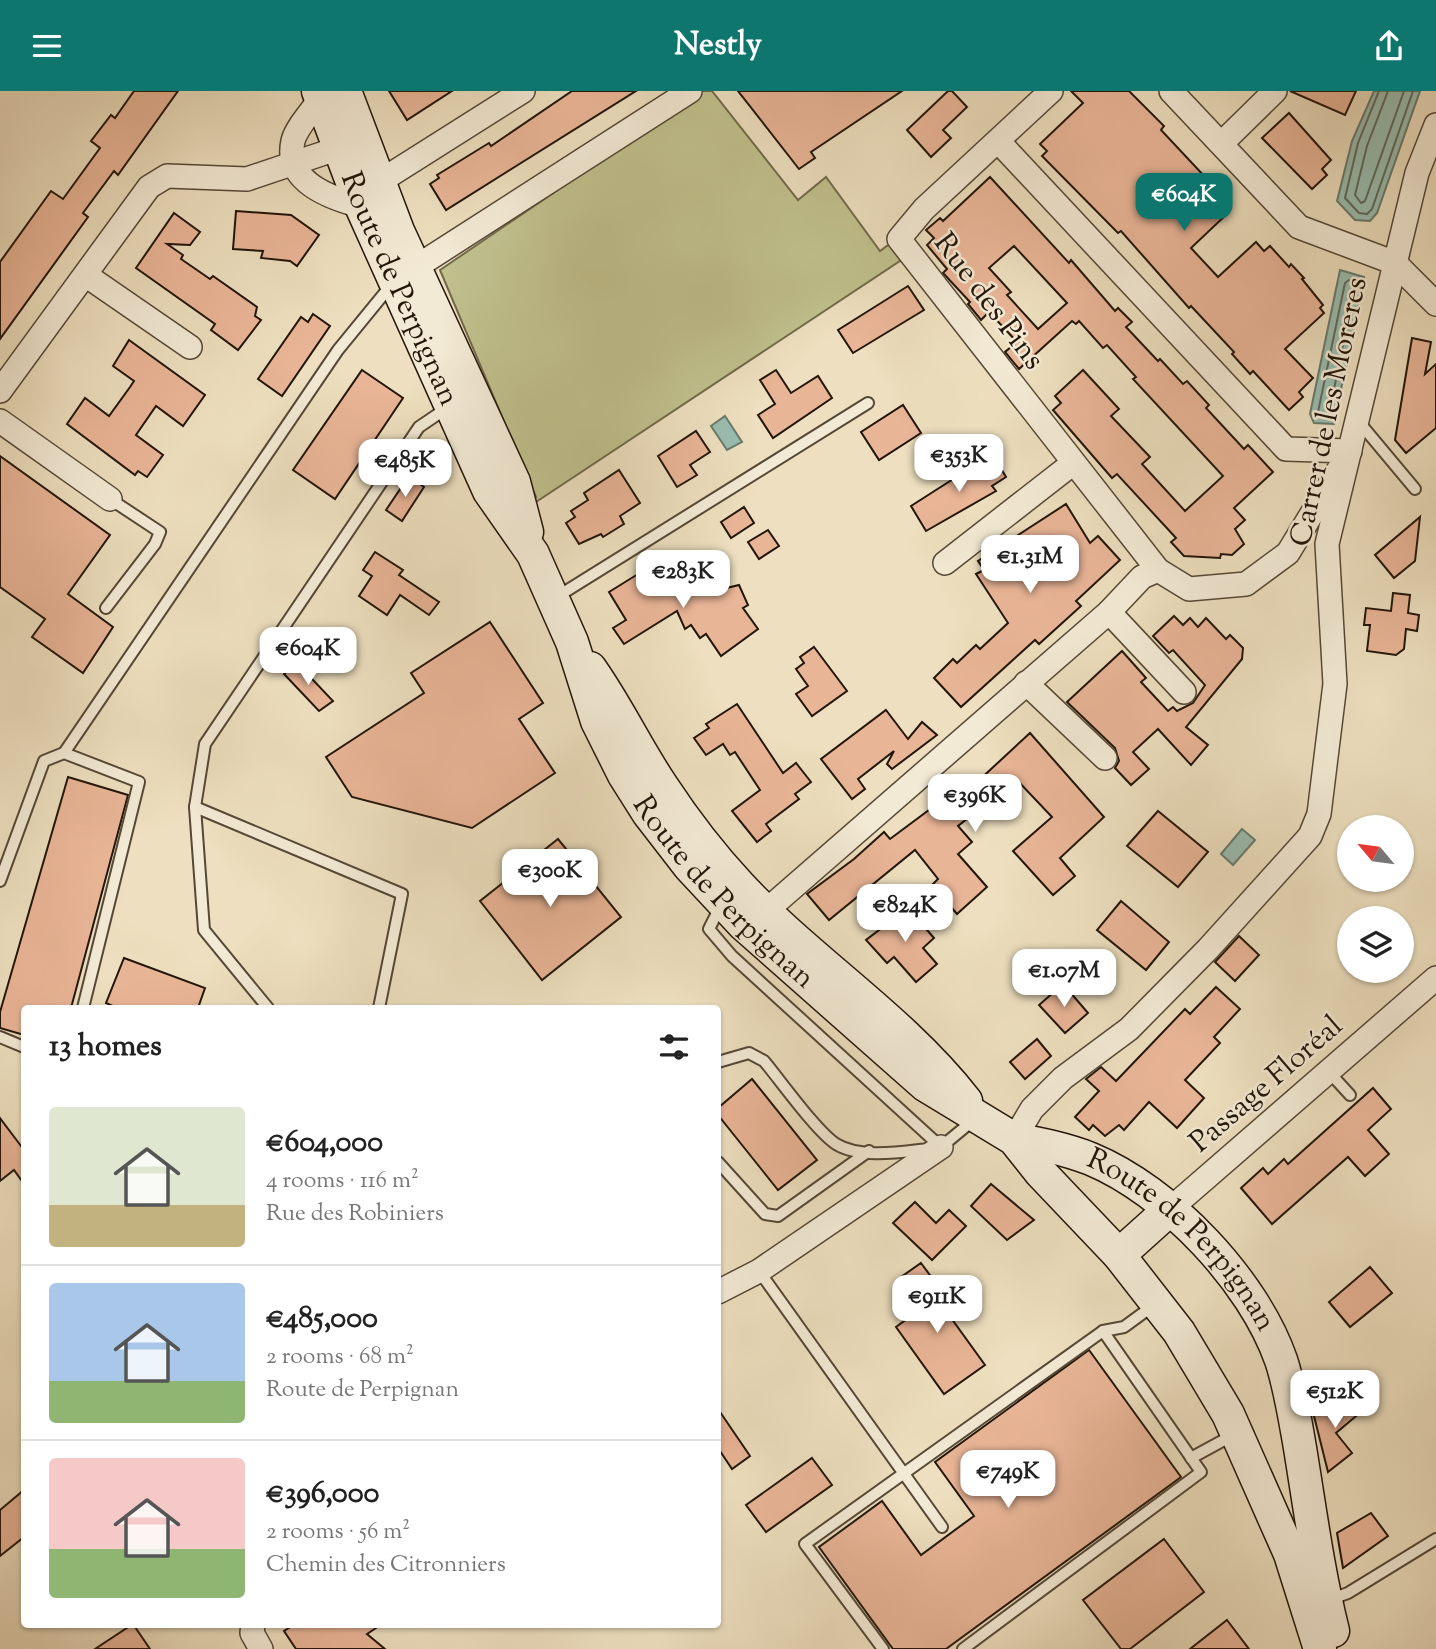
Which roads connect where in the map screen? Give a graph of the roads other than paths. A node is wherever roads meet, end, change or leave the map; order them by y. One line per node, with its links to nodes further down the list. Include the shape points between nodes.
1 (523, 91): 12 (street)
2 (690, 91): 15 (street)
3 (1051, 91): 8 (street, Rue des Pins)
4 (1171, 91): 9 (street)
5 (1275, 91): 9 (street)
6 (332, 95): 10 (main road, Route de Perpignan); 11 (street, via 293,140); 12 (main road, Route de Perpignan)
7 (1436, 125): 14 (street, Carrer de les Moreres, via 1417,173)
8 (998, 141): 24 (street, via 1286,449); 25 (street, Rue des Pins, via 923,209 899,239)
9 (1222, 143): 14 (street, via 1299,227)
10 (345, 146): 11 (street); 12 (main road, Route de Perpignan); 13 (street)
11 (293, 166): 12 (street, via 310,186); 16 (street, via 247,179 167,176 149,187)
12 (370, 194): 13 (main road, Route de Perpignan); 15 (main road, Route de Perpignan)
13 (398, 230): 15 (main road, Route de Perpignan)
14 (1395, 263): 17 (street); 22 (street, Carrer de les Moreres)
15 (406, 273): 20 (main road, Route de Perpignan); 36 (lane, via 338,350)
16 (87, 275): 18 (street); 19 (street)
17 (1436, 304)
18 (190, 347)
19 (0, 391)
20 (464, 401): 30 (main road, Route de Perpignan, via 514,482 533,554); 38 (lane, via 419,427 205,744)
21 (867, 403): 30 (lane)
22 (1357, 420): 24 (street, Carrer de les Moreres); 26 (lane)
23 (0, 421): 27 (street)
24 (1350, 450): 29 (street, Rue des Pins, via 1288,553 1246,584 1189,589); 52 (street, Carrer de les Moreres, via 1327,544 1335,684 1319,814 1310,836 1129,1029 1063,1078 1032,1109)
25 (1072, 464): 28 (street); 29 (street, Rue des Pins)
26 (1415, 489)
27 (110, 499): 31 (lane, via 160,532)
28 (945, 563)
29 (1158, 570): 32 (street, via 1142,577)
30 (555, 599): 33 (main road, Route de Perpignan)
31 (106, 608)
32 (1109, 612): 34 (street); 35 (street)
33 (572, 642): 40 (main road, Route de Perpignan, via 597,721 624,775 656,824); 41 (main road, Route de Perpignan, via 699,838)
34 (1026, 683): 37 (street); 41 (street)
35 (1184, 692)
36 (64, 753): 39 (lane, via 44,761); 43 (lane, via 139,782)
37 (1105, 758)
38 (195, 807): 44 (lane, via 204,930); 45 (lane, via 402,894)
39 (0, 881)
40 (722, 903): 51 (main road, Route de Perpignan, via 925,1085); 53 (lane, via 709,929 732,956)
41 (767, 910): 51 (main road, Route de Perpignan, via 938,1066)
42 (1436, 978): 49 (street, Passage Floréal)
43 (84, 1005)
44 (266, 1005)
45 (380, 1005)
46 (0, 1037): 47 (lane)
47 (21, 1046)
48 (721, 1061): 54 (lane, via 749,1053 764,1061 835,1144)
49 (1329, 1072): 50 (lane); 56 (street, Passage Floréal)
50 (1350, 1095)
51 (978, 1116): 52 (main road, Route de Perpignan); 53 (lane)
52 (1014, 1139): 56 (main road, Route de Perpignan, via 1092,1160 1141,1187); 57 (main road, Route de Perpignan)
53 (941, 1147): 54 (lane); 58 (street)
54 (869, 1151): 55 (lane, via 778,1216 765,1214)
55 (721, 1166)
56 (1170, 1210): 57 (main road); 67 (main road, Route de Perpignan, via 1227,1268 1257,1310 1280,1359 1295,1421)
57 (1119, 1255): 60 (main road, Route de Perpignan)
58 (759, 1271): 59 (street); 64 (lane)
59 (721, 1290)
60 (1157, 1303): 61 (lane, via 1124,1327); 62 (main road, Route de Perpignan, via 1179,1332)
61 (1103, 1331): 63 (lane); 64 (lane)
62 (1236, 1433): 63 (lane); 67 (main road, Route de Perpignan)
63 (1191, 1458): 71 (lane, via 1201,1472)
64 (903, 1472): 65 (lane); 70 (lane, via 805,1544)
65 (942, 1527)
66 (1436, 1538): 67 (lane, via 1348,1593)
67 (1315, 1601): 72 (main road, Route de Perpignan); 73 (main road, Route de Perpignan)
68 (253, 1628): 69 (street)
69 (261, 1649)
70 (883, 1649)
71 (963, 1649)
72 (1320, 1649)
73 (1338, 1649)

